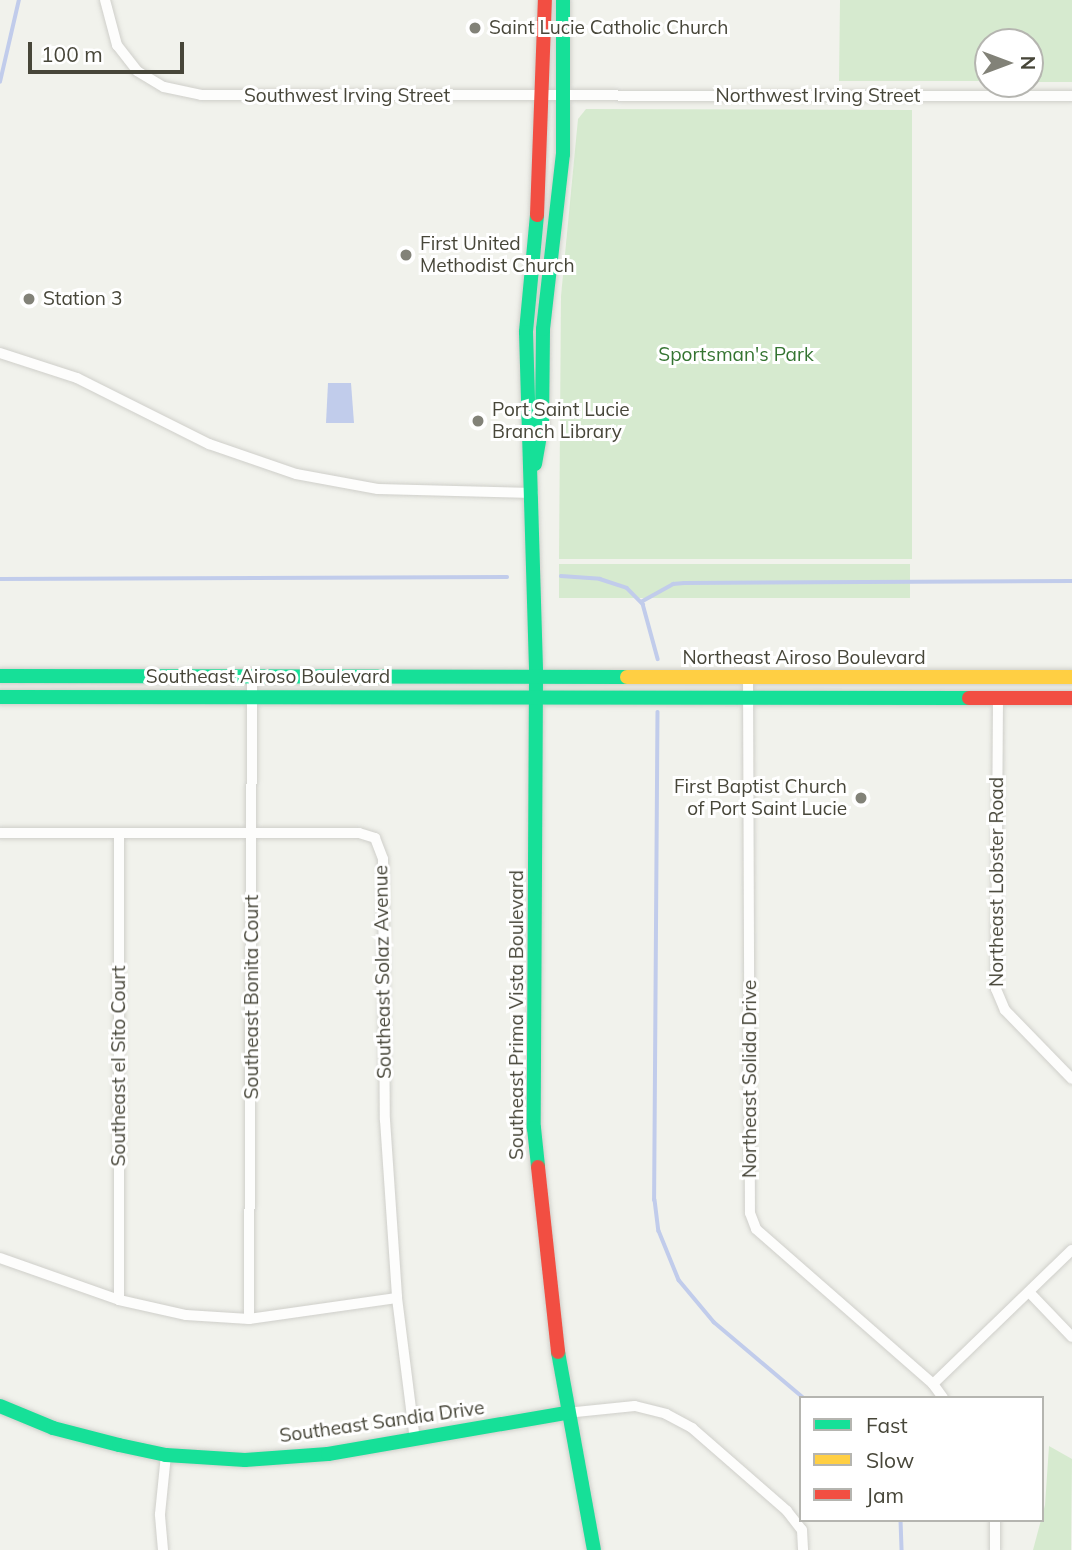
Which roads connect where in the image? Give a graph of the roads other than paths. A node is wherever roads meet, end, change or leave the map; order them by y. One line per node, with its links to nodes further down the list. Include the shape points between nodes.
1 (105, 0): 4 (street, Southwest Irving Street, via 117,45 137,71 164,87 201,95)
2 (545, 0): 4 (main road)
3 (563, 0): 5 (main road)
4 (542, 96): 5 (street, Southwest Irving Street); 8 (main road, via 541,176 526,316 526,424)
5 (564, 96): 6 (street, Northwest Irving Street); 8 (main road, via 563,154 544,329 542,426)
6 (1072, 96)
7 (0, 353): 9 (street, via 77,378 209,444 296,474 378,489)
8 (533, 475): 9 (main road, Southeast Prima Vista Boulevard)
9 (533, 493): 13 (main road, Southeast Prima Vista Boulevard)
10 (0, 676): 11 (main road, Southeast Airoso Boulevard)
11 (50, 676): 12 (main road, Southeast Airoso Boulevard); 18 (main road)
12 (252, 676): 13 (main road, Southeast Airoso Boulevard); 19 (street, Southeast Bonita Court)
13 (536, 676): 14 (main road, Northeast Airoso Boulevard); 16 (main road, Southeast Prima Vista Boulevard)
14 (748, 677): 15 (main road, Northeast Airoso Boulevard); 20 (street, Northeast Solida Drive)
15 (1072, 677)
16 (536, 695): 19 (main road, Southeast Airoso Boulevard); 20 (main road, Northeast Airoso Boulevard); 37 (main road, Southeast Prima Vista Boulevard, via 534,1128 542,1239)
17 (0, 697): 18 (main road, Southeast Airoso Boulevard)
18 (50, 697): 19 (main road, Southeast Airoso Boulevard)
19 (251, 697): 25 (street, Southeast Bonita Court)
20 (749, 697): 22 (main road, Northeast Airoso Boulevard); 34 (street, Northeast Solida Drive, via 750,1213 756,1228)
21 (1072, 698): 22 (main road, Northeast Airoso Boulevard)
22 (998, 699): 26 (street, Northeast Lobster Road, via 996,989 1005,1010)
23 (0, 833): 24 (street, Southeast Solaz Avenue)
24 (118, 833): 25 (street, Southeast Solaz Avenue); 31 (street, Southeast el Sito Court)
25 (253, 833): 30 (street, Southeast Solaz Avenue, via 359,833 374,838 383,859 385,1120); 32 (street, Southeast Bonita Court)
26 (1070, 1073)
27 (1072, 1250): 29 (street)
28 (0, 1258): 31 (street)
29 (1030, 1292): 33 (street); 34 (street)
30 (397, 1298): 32 (street); 38 (street, Southeast Solaz Avenue)
31 (119, 1300): 32 (street, via 186,1315)
32 (249, 1319)
33 (1072, 1337)
34 (933, 1384): 35 (street, Northeast Solida Drive)
35 (942, 1396)
36 (0, 1406): 39 (main road, Southeast Sandia Drive, via 53,1428)
37 (566, 1413): 38 (main road, Southeast Sandia Drive); 42 (main road, Southeast Prima Vista Boulevard); 43 (street, via 635,1406 666,1414 692,1428 787,1511 802,1530)
38 (415, 1440): 39 (main road, Southeast Sandia Drive, via 328,1454 245,1460)
39 (166, 1455): 41 (street, via 160,1514)
40 (995, 1522): 44 (street)
41 (163, 1550)
42 (594, 1550)
43 (803, 1550)
44 (995, 1550)

